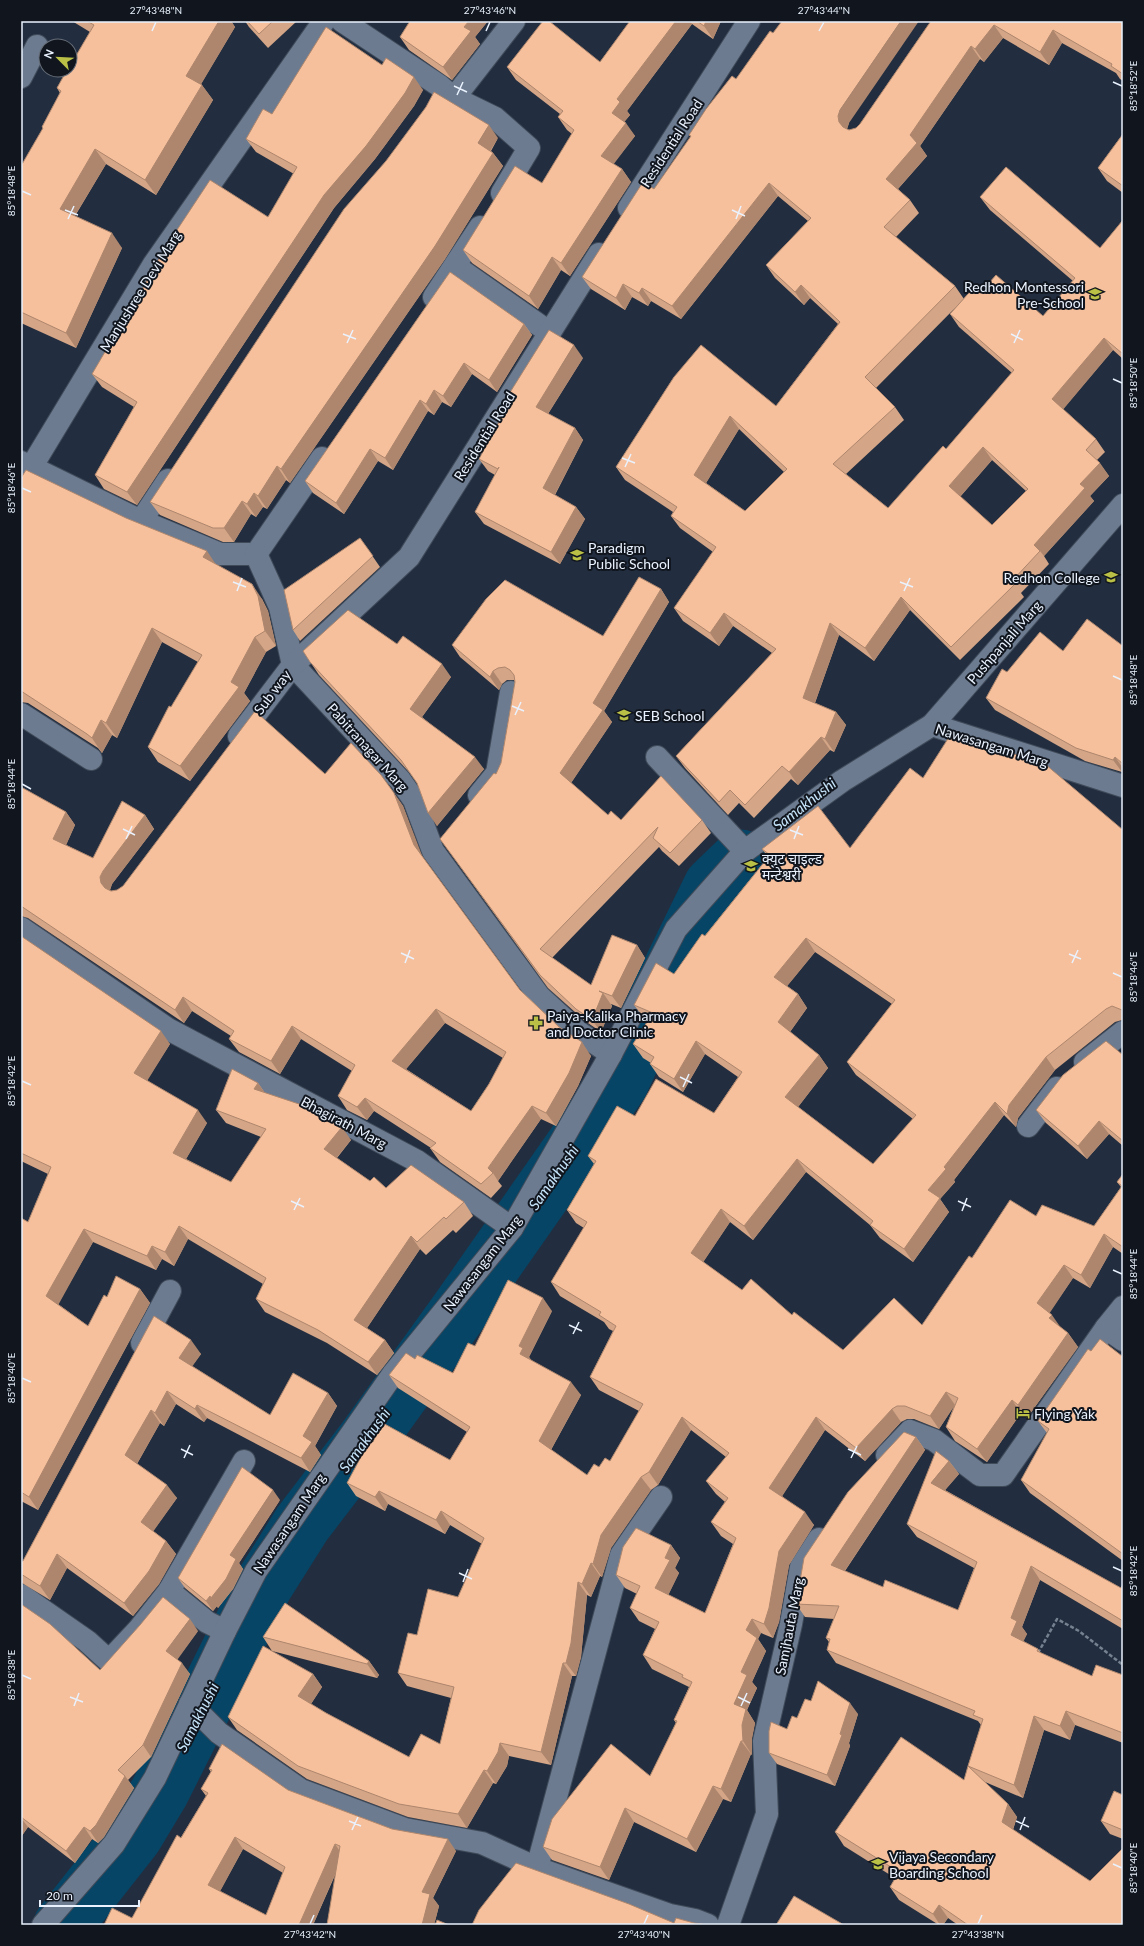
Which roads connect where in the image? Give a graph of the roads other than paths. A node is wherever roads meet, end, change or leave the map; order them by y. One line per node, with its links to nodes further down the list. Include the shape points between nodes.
1 (324, 21): 14 (street, Manjushree Devi Marg, via 154,264)
2 (342, 21): 7 (street)
3 (514, 21): 7 (street)
4 (749, 21): 11 (street, Residential Road)
5 (37, 46): 6 (street)
6 (21, 77)
7 (447, 92): 8 (street); 9 (street, via 495,118 529,148)
8 (429, 106)
9 (455, 266): 10 (street); 11 (street)
10 (424, 312)
11 (549, 332): 19 (street, Residential Road, via 409,557)
12 (333, 443): 18 (street)
13 (180, 462): 17 (street)
14 (27, 464): 15 (street, Manjushree Devi Marg); 17 (street)
15 (21, 488)
16 (1123, 505): 22 (street, Pushpanjali Marg)
17 (141, 521): 18 (street, via 220,554)
18 (256, 554): 19 (street, via 280,607)
19 (293, 665): 23 (street, Sub way); 29 (street, Pabitranagar Marg, via 400,780 414,800)
20 (511, 692): 27 (street, via 497,773)
21 (21, 714): 25 (street)
22 (932, 725): 26 (street, Nawasangam Marg); 30 (street, Nawasangam Marg, via 842,781)
23 (226, 753)
24 (657, 757): 30 (street)
25 (91, 759)
26 (1123, 786)
27 (468, 809)
28 (448, 833): 29 (street)
29 (433, 851): 33 (street, Pabitranagar Marg, via 540,996 577,1031)
30 (745, 851): 33 (street, Nawasangam Marg, via 676,929)
31 (21, 928): 35 (street, Bhagirath Marg, via 168,1029 417,1162)
32 (1123, 1032): 34 (street, via 1063,1080)
33 (611, 1054): 35 (street, Nawasangam Marg)
34 (1028, 1126)
35 (512, 1228): 47 (street, Nawasangam Marg, via 393,1374)
36 (170, 1291): 40 (street)
37 (1123, 1307): 38 (street)
38 (1106, 1328): 39 (street); 42 (street, via 1004,1476 980,1475 934,1440 910,1431)
39 (1123, 1340)
40 (133, 1361)
41 (244, 1460): 45 (street)
42 (873, 1470)
43 (661, 1497): 49 (street, via 621,1555)
44 (830, 1523): 53 (street, Samjhauta Marg, via 801,1567 792,1624 764,1741 767,1814)
45 (169, 1591): 46 (street, via 109,1662 87,1641); 47 (street)
46 (21, 1596)
47 (216, 1626): 48 (street, Nawasangam Marg)
48 (190, 1704): 49 (street, via 219,1733 301,1790 405,1829 482,1843); 51 (street, Nawasangam Marg, via 155,1778 114,1844)
49 (538, 1868): 50 (street)
50 (668, 1920): 52 (street, via 695,1920)
51 (43, 1925)
52 (708, 1925)
53 (728, 1925)

